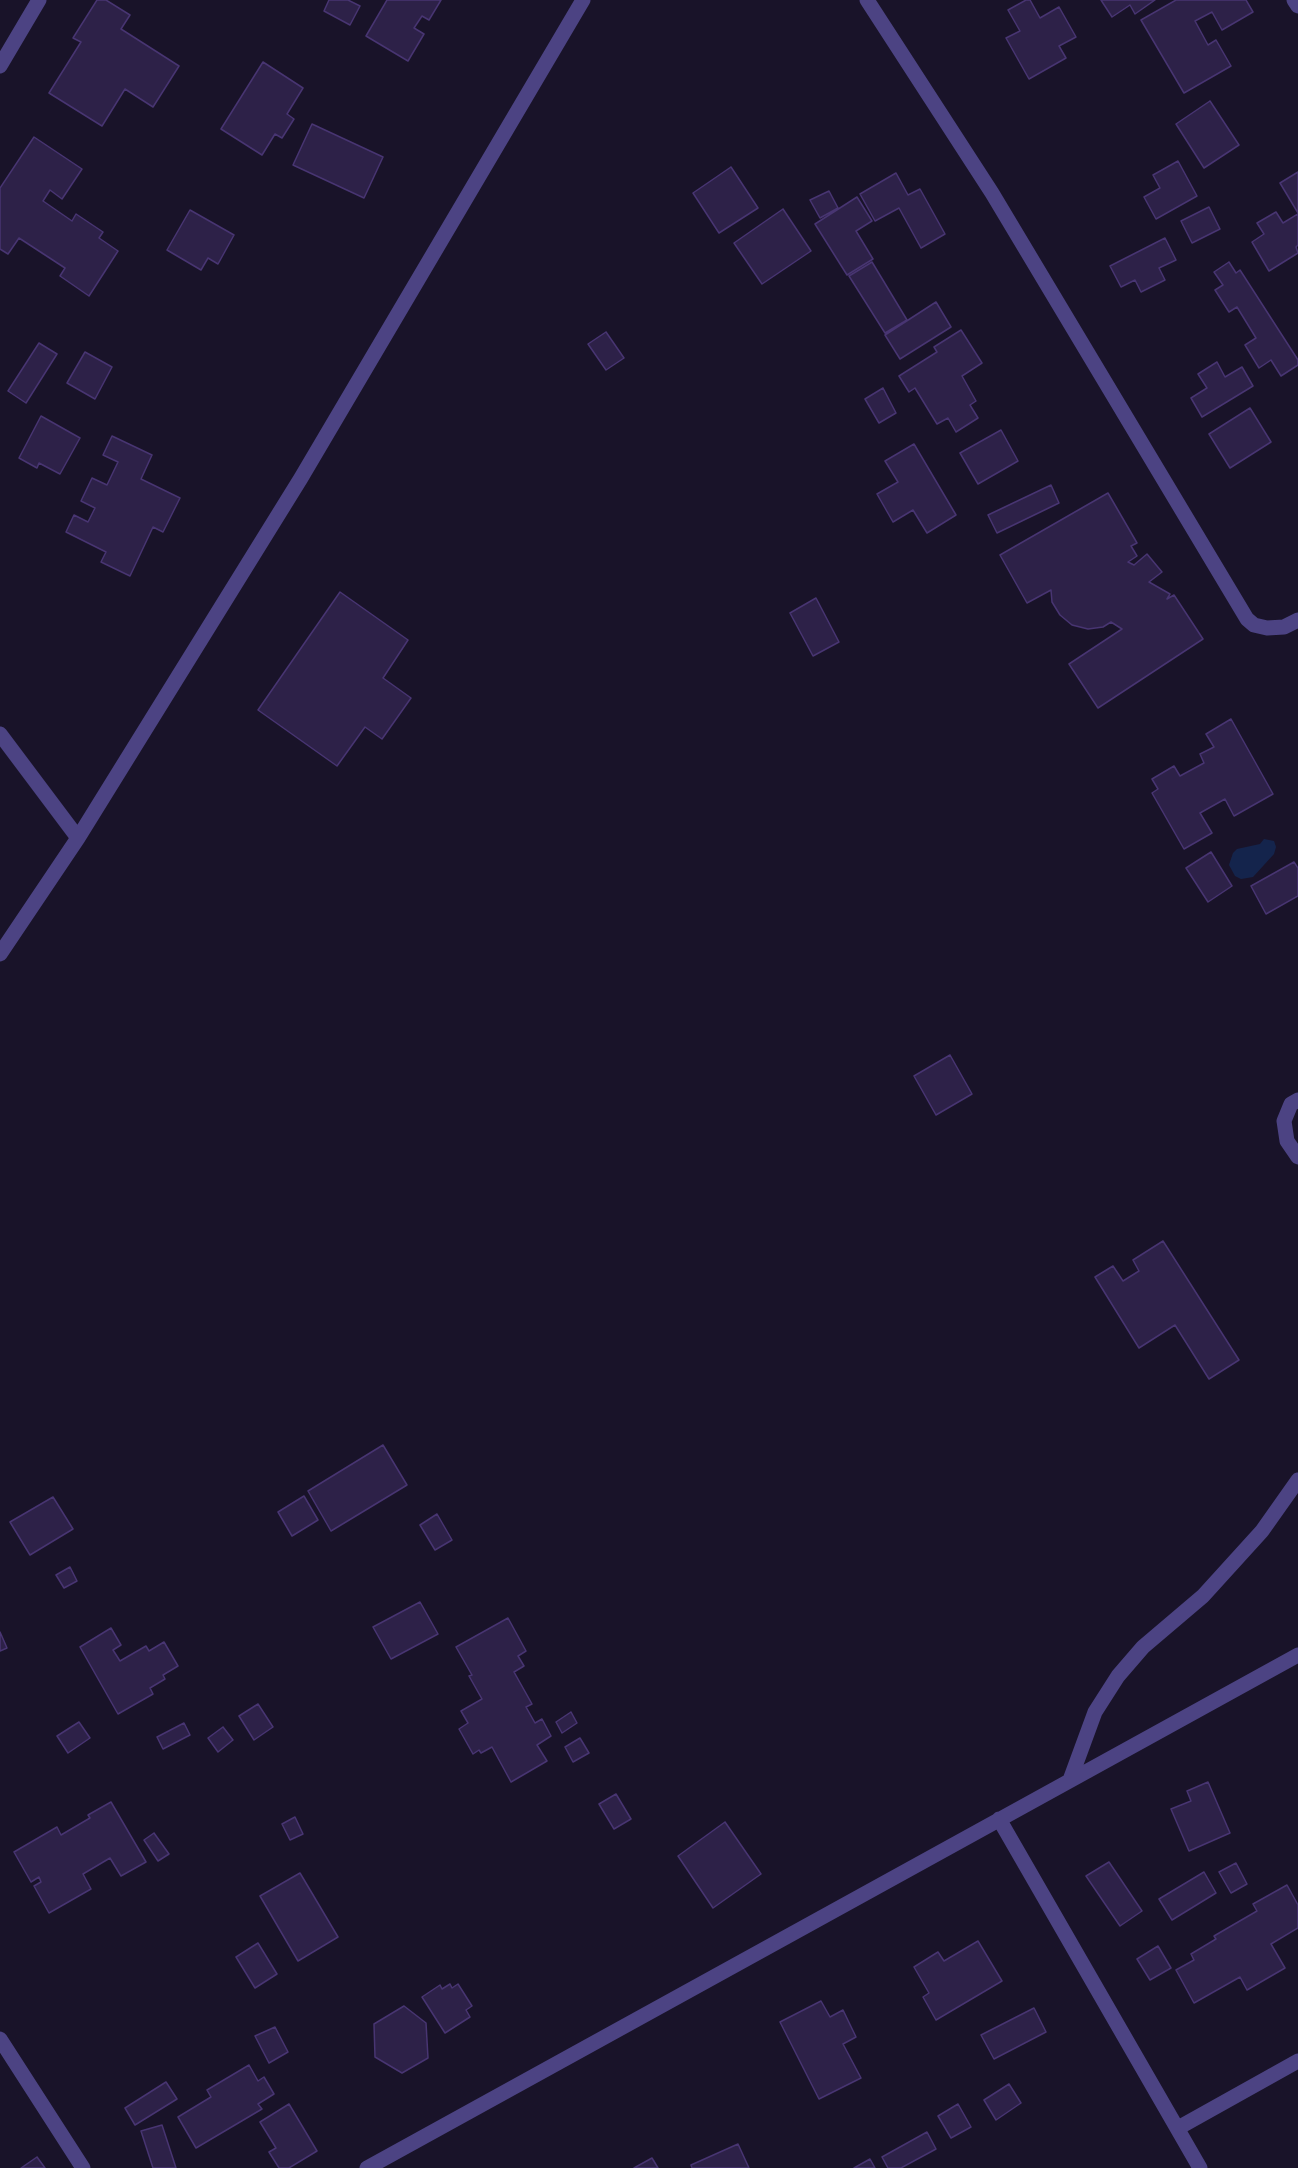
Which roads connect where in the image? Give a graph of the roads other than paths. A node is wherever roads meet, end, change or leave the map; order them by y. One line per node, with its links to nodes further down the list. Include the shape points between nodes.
1 (39, 0): 6 (street)
2 (584, 0): 9 (street, via 307,468)
3 (867, 0): 7 (street, via 992,193 1247,619 1267,628 1284,627)
4 (1294, 0): 5 (street)
5 (1298, 6)
6 (0, 66)
7 (1298, 620)
8 (0, 734): 9 (street)
9 (78, 838): 10 (street)
10 (0, 954)
11 (1298, 1100): 12 (street, via 1291,1104 1284,1121 1287,1141)
12 (1298, 1157)
13 (1298, 1480): 15 (street, via 1262,1531 1203,1596 1143,1647 1118,1676 1095,1712)
14 (1298, 1655): 15 (street)
15 (1070, 1780): 16 (street)
16 (999, 1819): 19 (street); 21 (street)
17 (0, 2039): 20 (street)
18 (1298, 2061): 19 (street)
19 (1178, 2128): 22 (street)
20 (83, 2168)
21 (367, 2168)
22 (1200, 2168)

